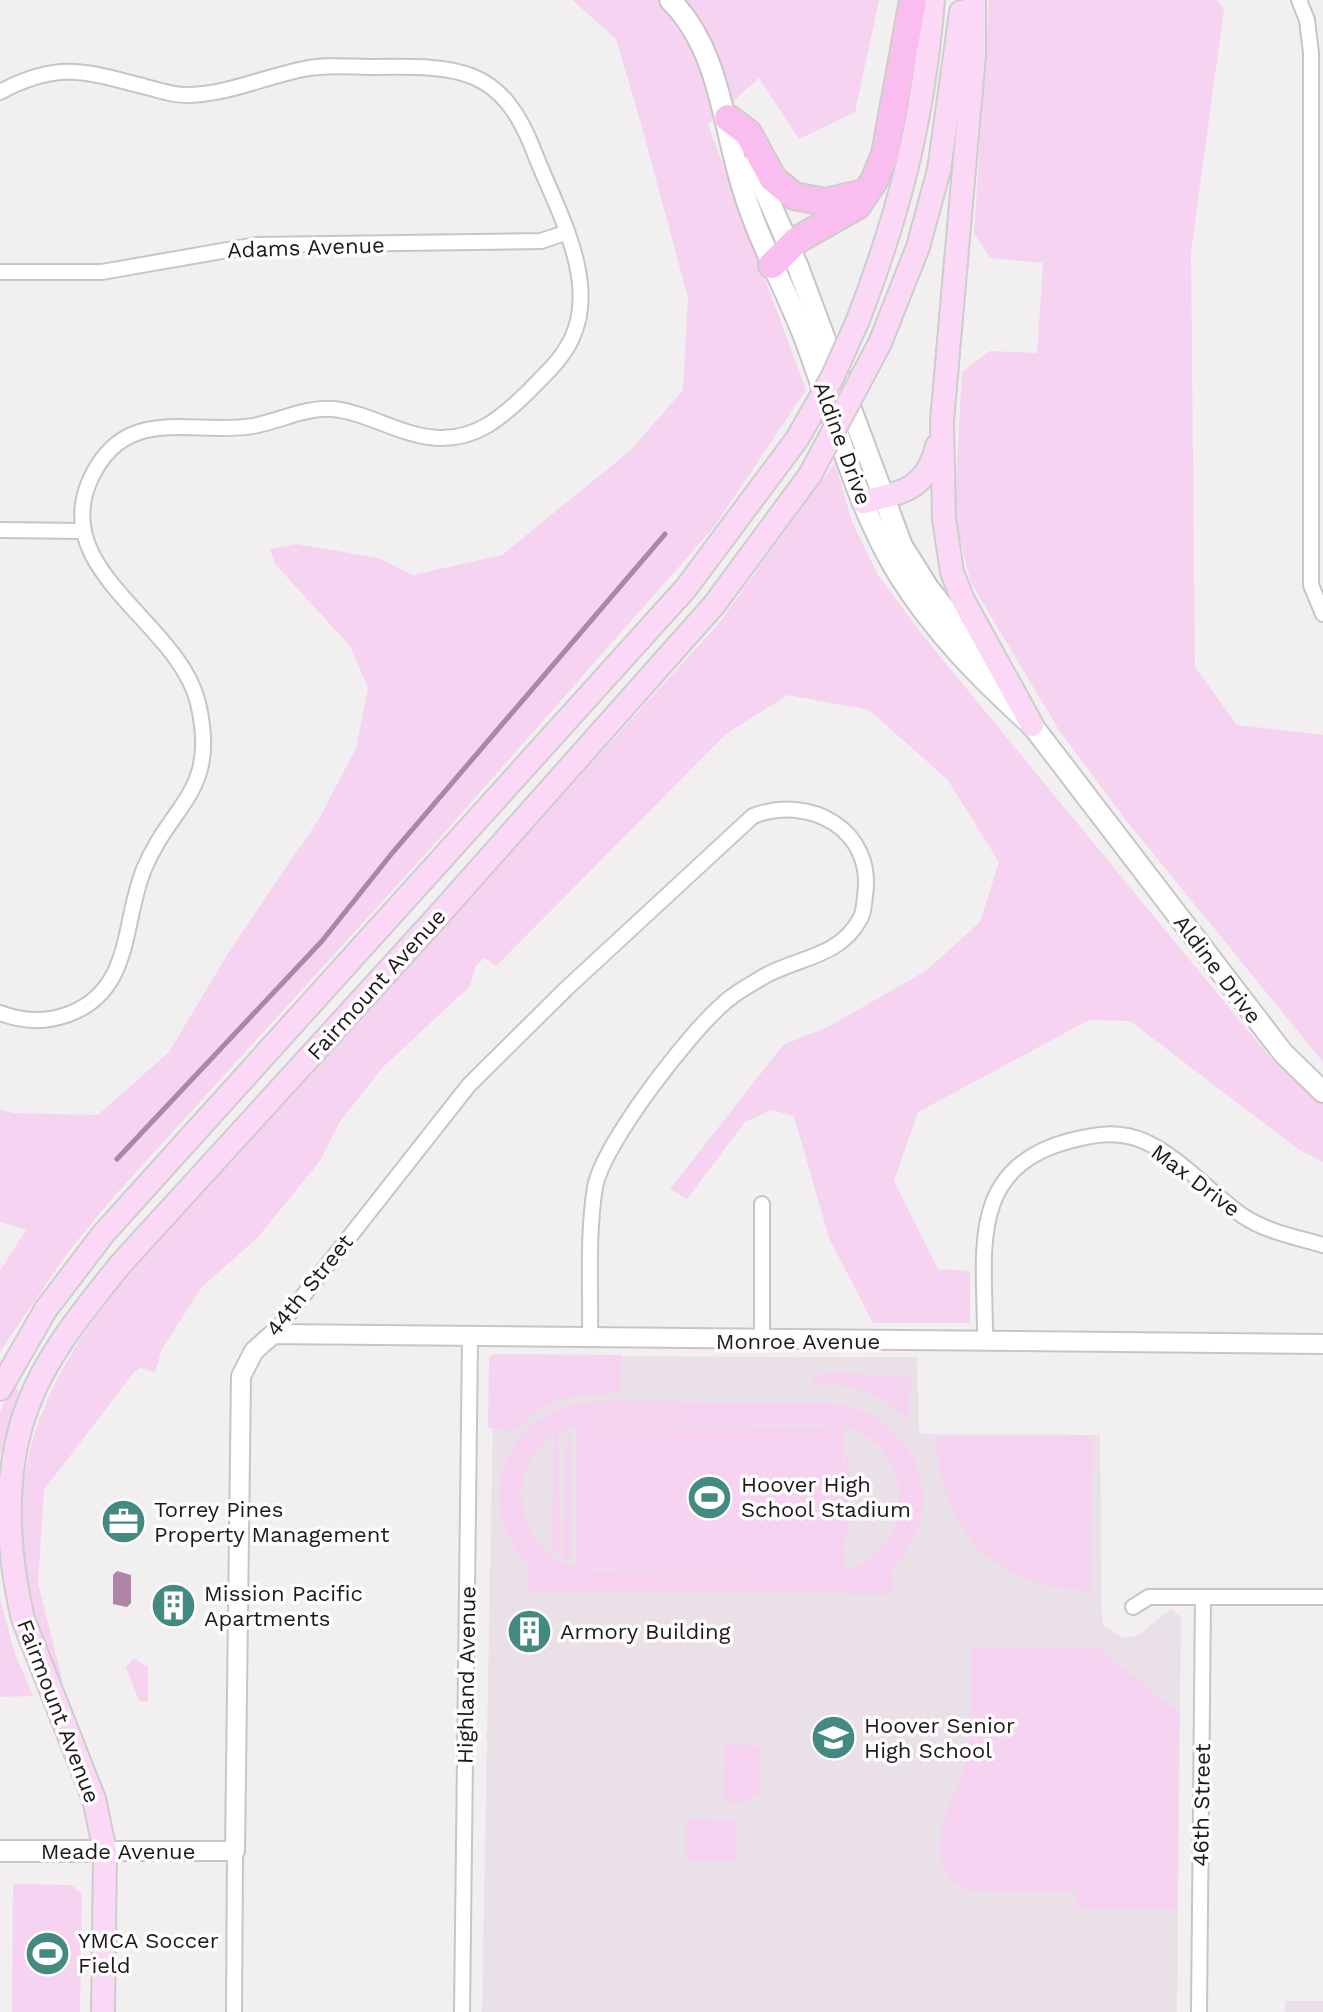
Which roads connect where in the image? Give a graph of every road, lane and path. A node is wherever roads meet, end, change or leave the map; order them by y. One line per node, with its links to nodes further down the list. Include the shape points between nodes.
1 (670, 0): 8 (main road, Aldine Drive, via 703,51)
2 (913, 0): 9 (highway, via 885,154)
3 (933, 0): 29 (main road, Fairmount Avenue, bridge, via 927,74 909,169 886,249 832,378 797,439 686,588 104,1233 46,1309)
4 (963, 0): 34 (main road, Fairmount Avenue, bridge, via 939,170 918,247 880,343 810,475 714,605 119,1266 72,1326 28,1405 13,1473 10,1529 16,1591 94,1799)
5 (974, 0): 13 (main road, via 974,55)
6 (1299, 0): 17 (street, via 1311,53 1311,585)
7 (0, 92): 10 (street, via 31,75 59,69 179,96 223,93 311,67 432,66 474,74 524,123)
8 (728, 118): 9 (highway, via 748,133 773,179 794,196 825,202); 11 (main road, Aldine Drive, via 754,166)
9 (864, 193): 11 (highway, via 857,206 797,240)
10 (565, 233): 12 (street, Adams Avenue, via 541,241 256,245 102,272); 16 (street, via 581,297 572,339 560,359 487,427 445,439 420,437 356,414 321,409 257,425 152,427 112,449 92,475)
11 (781, 256): 14 (main road, Aldine Drive)
12 (0, 272)
13 (942, 421): 14 (main road, via 927,475 910,488); 18 (main road, via 944,519 952,572)
14 (873, 499): 18 (main road, Aldine Drive, via 883,545 915,598 984,682)
15 (0, 530): 16 (street)
16 (82, 531): 19 (street, via 105,576 186,670 202,723 201,763 193,794 147,861 115,978 98,997 54,1020 26,1021)
17 (1323, 614)
18 (1032, 725): 20 (main road, Aldine Drive, via 1283,1053)
19 (0, 1013)
20 (1323, 1092)
21 (762, 1204): 26 (street)
22 (1323, 1245): 27 (street, Max Drive, via 1274,1232 1245,1217 1144,1141 1105,1132 1064,1143 1021,1161 997,1191 987,1215)
23 (273, 1334): 24 (street, Monroe Avenue); 25 (street, 44th Street, via 469,1085 740,825 768,810 801,808 830,820 859,850 868,876 861,918 827,951 767,975 724,1002 690,1036 610,1151 596,1184); 35 (street, 44th Street, via 254,1351 241,1376)
24 (470, 1339): 25 (street, Monroe Avenue); 38 (street, Highland Avenue)
25 (590, 1339): 26 (street, Monroe Avenue)
26 (762, 1341): 27 (street, Monroe Avenue)
27 (985, 1342): 28 (street, Monroe Avenue)
28 (1323, 1344)
29 (0, 1389)
30 (1203, 1597): 31 (street); 32 (street, via 1149,1597); 39 (street, 46th Street)
31 (1323, 1597)
32 (1133, 1607)
33 (0, 1851): 34 (main road, Meade Avenue)
34 (105, 1851): 35 (street, Meade Avenue); 36 (main road, Fairmount Avenue)
35 (235, 1851): 37 (street, 44th Street)
36 (103, 2012)
37 (234, 2012)
38 (462, 2012)
39 (1199, 2012)

